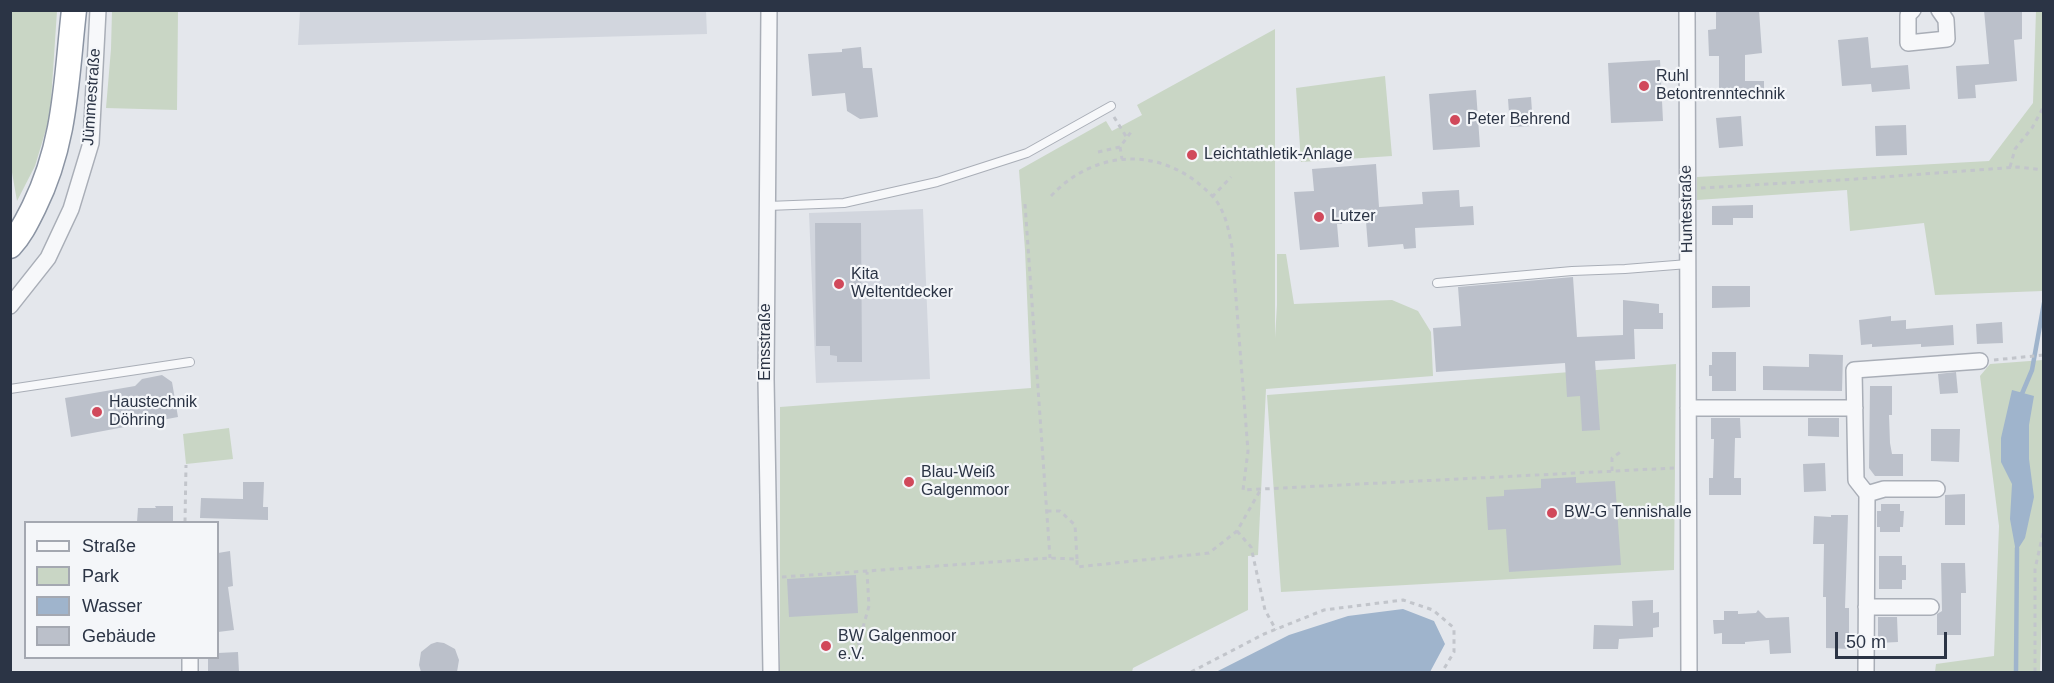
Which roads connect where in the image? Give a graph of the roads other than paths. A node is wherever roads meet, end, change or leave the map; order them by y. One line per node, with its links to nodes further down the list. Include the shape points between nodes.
1 (74, 10): 9 (highway, via 59,140 41,192 20,235)
2 (98, 10): 12 (street, Jümmestraße, via 91,142 71,209 48,258)
3 (769, 10): 8 (street, Emsstraße)
4 (1687, 10): 10 (street, Huntestraße)
5 (1913, 10): 6 (street, via 1908,15 1908,43 1947,39 1946,20)
6 (1939, 10)
7 (1109, 107): 8 (lane, via 1027,153 937,182 844,202)
8 (768, 206): 22 (street, Emsstraße, via 766,379)
9 (10, 246)
10 (1688, 264): 11 (lane); 16 (street, Huntestraße)
11 (1437, 283)
12 (10, 306)
13 (1980, 361): 17 (street, via 1854,370)
14 (190, 362): 15 (lane)
15 (10, 389)
16 (1688, 408): 17 (street); 23 (street, Huntestraße)
17 (1855, 408): 19 (street, via 1856,480)
18 (1937, 489): 19 (street, via 1884,489)
19 (1867, 494): 20 (street)
20 (1866, 607): 21 (street); 24 (street)
21 (1931, 608)
22 (771, 672)
23 (1689, 672)
24 (1866, 672)

